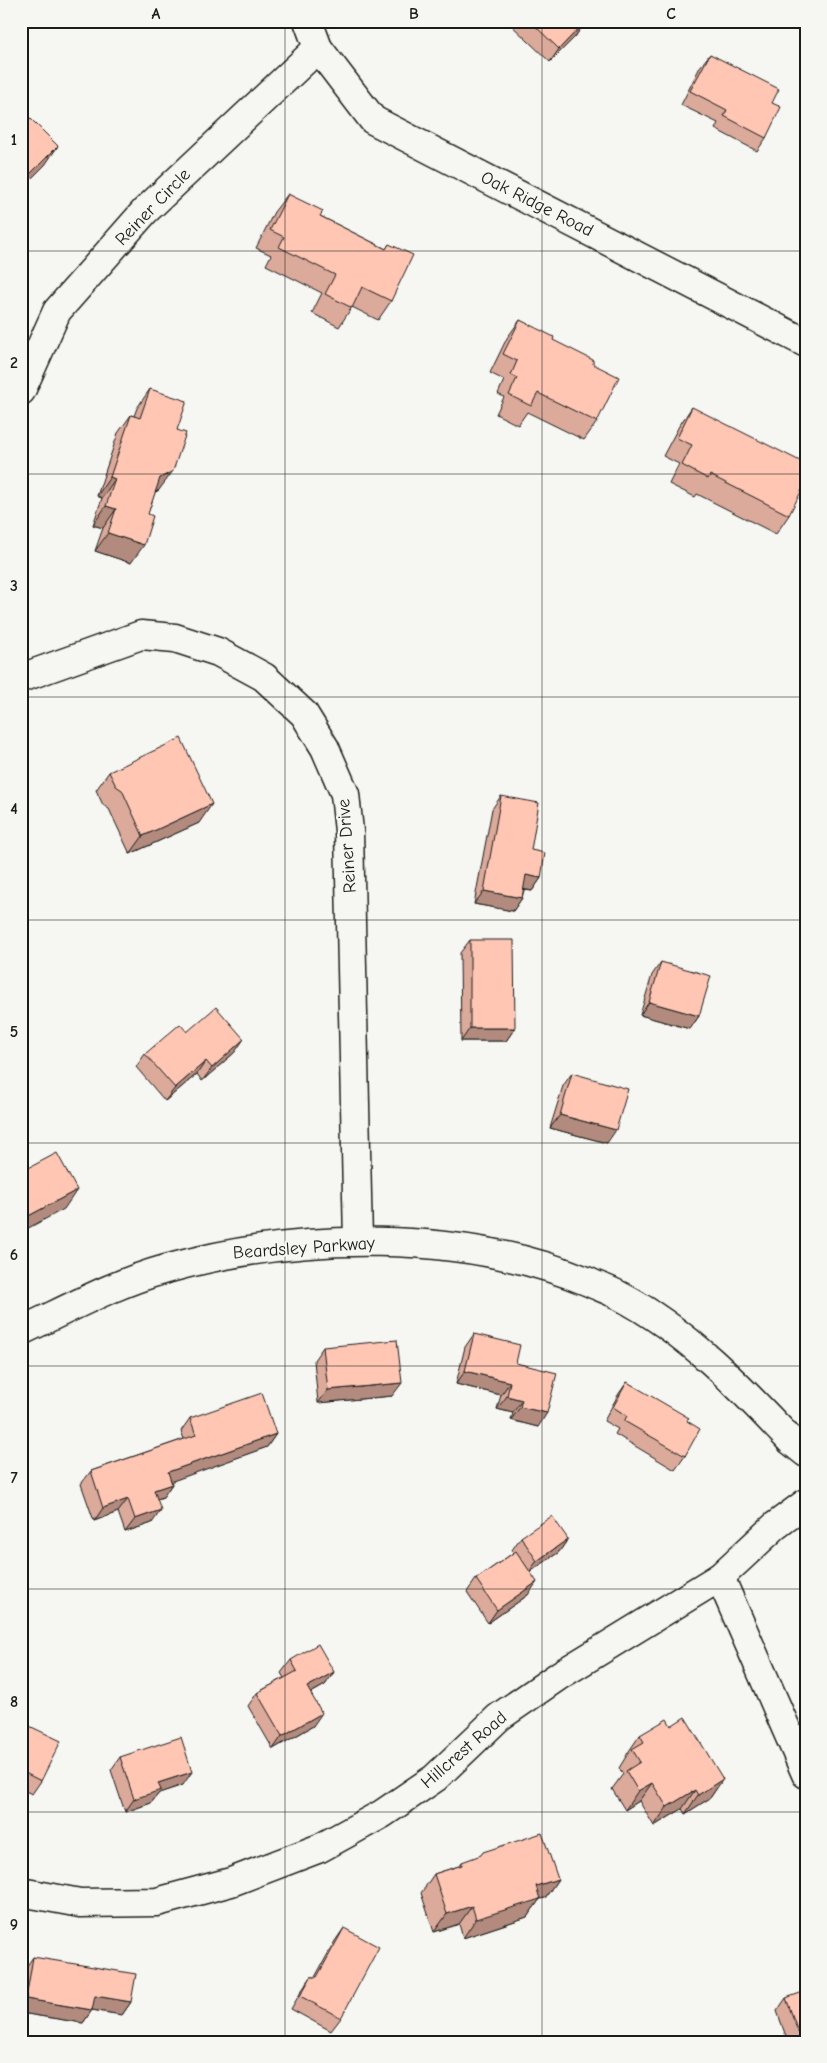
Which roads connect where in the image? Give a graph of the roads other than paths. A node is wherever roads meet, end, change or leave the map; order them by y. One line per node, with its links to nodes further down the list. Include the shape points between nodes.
1 (308, 21): 2 (street, Oak Ridge Road)
2 (318, 48): 3 (street, Oak Ridge Road, via 373,120); 4 (street, Reiner Circle, via 145,211 64,304)
3 (806, 343)
4 (21, 391)
5 (21, 678): 6 (street, Reiner Drive, via 142,635 175,638 218,652 264,677 304,714 325,748 345,794 349,831)
6 (358, 1241): 7 (street, Beardsley Parkway, via 224,1254 164,1269 107,1290); 8 (street, Beardsley Parkway, via 447,1247 504,1256 557,1269 619,1295 663,1322 707,1356 791,1442)
7 (21, 1331)
8 (806, 1453)
9 (806, 1503): 10 (street, Hillcrest Road, via 775,1526)
10 (720, 1577): 11 (street); 12 (street, Hillcrest Road, via 560,1675 498,1718 435,1778 382,1814 320,1848 231,1882 157,1902 80,1903)
11 (806, 1774)
12 (21, 1892)

